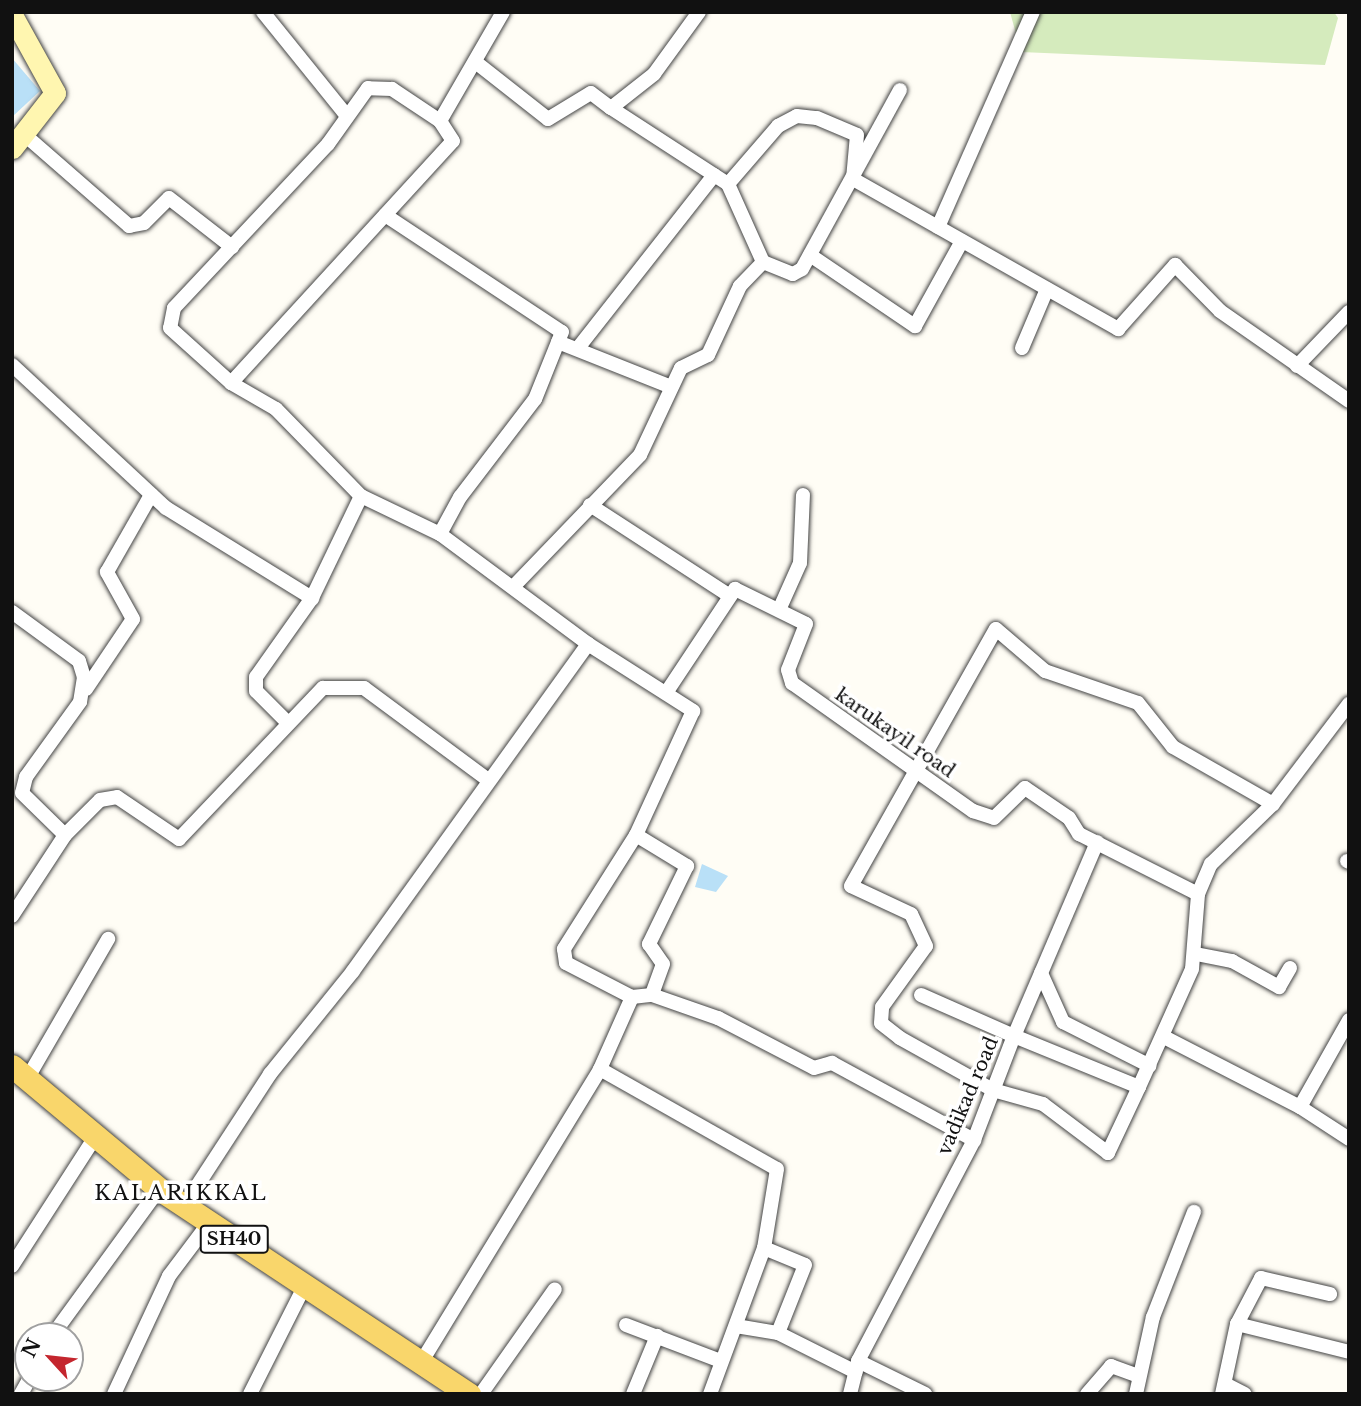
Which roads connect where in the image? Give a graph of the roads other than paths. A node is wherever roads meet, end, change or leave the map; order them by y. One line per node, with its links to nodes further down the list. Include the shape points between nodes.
1 (263, 12): 9 (street)
2 (503, 12): 6 (street)
3 (699, 12): 8 (street, via 654,74)
4 (1033, 12): 16 (street)
5 (12, 15): 11 (street, via 55,93)
6 (478, 64): 8 (street, via 548,118 591,93); 10 (street)
7 (900, 90): 13 (street)
8 (611, 108): 12 (street)
9 (346, 115): 10 (street, via 377,85); 18 (street, via 328,144)
10 (440, 121): 15 (street, via 453,141)
11 (19, 142): 18 (street, via 129,226 144,223 169,198)
12 (714, 175): 14 (street); 24 (street)
13 (853, 179): 14 (street, via 857,135 797,116 778,126); 16 (street); 19 (street)
14 (728, 184): 20 (street)
15 (385, 215): 23 (street, via 562,332); 28 (street)
16 (938, 227): 17 (street)
17 (962, 241): 19 (street, via 915,326); 21 (street)
18 (232, 247): 28 (street, via 169,317 170,328)
19 (810, 255): 20 (street, via 793,274)
20 (763, 262): 29 (street, via 740,286 708,355 681,368)
21 (1047, 289): 25 (street); 27 (street, via 1118,329 1175,265 1220,311)
22 (1349, 312): 27 (street)
23 (558, 342): 24 (street); 35 (street, via 535,399 460,496)
24 (578, 348): 29 (street)
25 (1022, 348)
26 (12, 365): 31 (street)
27 (1297, 366): 30 (street)
28 (231, 383): 33 (street, via 276,409)
29 (671, 387): 34 (street, via 640,455)
30 (1349, 401)
31 (151, 495): 38 (street); 42 (street, via 107,572 133,619)
32 (803, 495): 39 (street, via 800,563)
33 (361, 496): 35 (street); 38 (street)
34 (590, 505): 36 (street); 37 (street)
35 (440, 534): 36 (street)
36 (513, 587): 41 (street)
37 (727, 594): 39 (street, karukayil road, via 735,589); 43 (street)
38 (312, 598): 45 (street, via 255,682)
39 (779, 610): 46 (street, karukayil road, via 807,628 788,670 792,683)
40 (12, 612): 42 (street, via 79,661)
41 (588, 644): 43 (street); 47 (street)
42 (86, 689): 49 (street, via 22,793)
43 (666, 693): 50 (street, via 693,711 691,721)
44 (1349, 705): 48 (street)
45 (286, 721): 47 (street, via 323,688 364,688); 49 (street, via 179,839 108,796)
46 (914, 770): 48 (street, via 996,629 1045,671 1138,703 1173,747); 51 (street, karukayil road, via 988,820 1025,788); 68 (street, via 851,886 911,914 926,946 882,1007 881,1023)
47 (487, 779): 74 (street, via 354,971 270,1073)
48 (1273, 804): 52 (street, via 1212,864)
49 (65, 835): 53 (street)
50 (636, 835): 58 (street, via 687,866 649,944 663,964); 60 (street, via 562,958)
51 (1097, 842): 52 (street, karukayil road); 57 (street)
52 (1198, 894): 55 (street)
53 (12, 916)
54 (108, 939): 66 (street)
55 (1196, 954): 56 (street, via 1232,961 1279,987); 63 (street)
56 (1290, 968)
57 (1041, 973): 62 (street); 64 (street, via 1063,1022)
58 (652, 995): 60 (street); 72 (street, via 718,1018 814,1068 832,1063)
59 (921, 995): 62 (street)
60 (632, 997): 65 (street)
61 (1348, 1024): 69 (street)
62 (1014, 1036): 67 (street, vadikad road); 68 (street, vadikad road)
63 (1164, 1037): 64 (street); 69 (street)
64 (1150, 1066): 67 (street)
65 (600, 1069): 77 (street, via 775,1164); 90 (street)
66 (20, 1072): 70 (main road, SH40)
67 (1139, 1087): 68 (street, via 1108,1153 1043,1104)
68 (993, 1090): 72 (street, vadikad road)
69 (1300, 1107): 71 (street)
70 (95, 1137): 73 (main road, SH40); 78 (street)
71 (1349, 1139)
72 (974, 1140): 92 (street, vadikad road)
73 (159, 1189): 74 (main road, SH40); 83 (street)
74 (184, 1206): 76 (main road, SH40)
75 (1194, 1212): 93 (street, via 1153,1317)
76 (209, 1223): 80 (main road, SH40); 95 (street, via 169,1276)
77 (764, 1248): 86 (street); 87 (street, via 805,1265)
78 (16, 1250): 79 (street)
79 (12, 1266)
80 (305, 1285): 90 (main road, SH40); 96 (street)
81 (555, 1289): 98 (street)
82 (1330, 1294): 84 (street, via 1261,1278)
83 (62, 1322)
84 (1237, 1324): 89 (street); 94 (street)
85 (626, 1325): 88 (street)
86 (736, 1326): 87 (street); 91 (street)
87 (778, 1333): 92 (street)
88 (657, 1336): 91 (street); 99 (street)
89 (1349, 1352)
90 (422, 1361): 97 (main road, SH40)
91 (721, 1361): 100 (street)
92 (857, 1366): 101 (street, vadikad road); 102 (street)
93 (1139, 1376): 103 (street, via 1111,1366); 104 (street)
94 (1223, 1389): 105 (street)
95 (114, 1394)
96 (250, 1394)
97 (469, 1394)
98 (481, 1394)
99 (633, 1394)
100 (710, 1394)
101 (850, 1394)
102 (925, 1394)
103 (1087, 1394)
104 (1136, 1394)
105 (1245, 1394)

